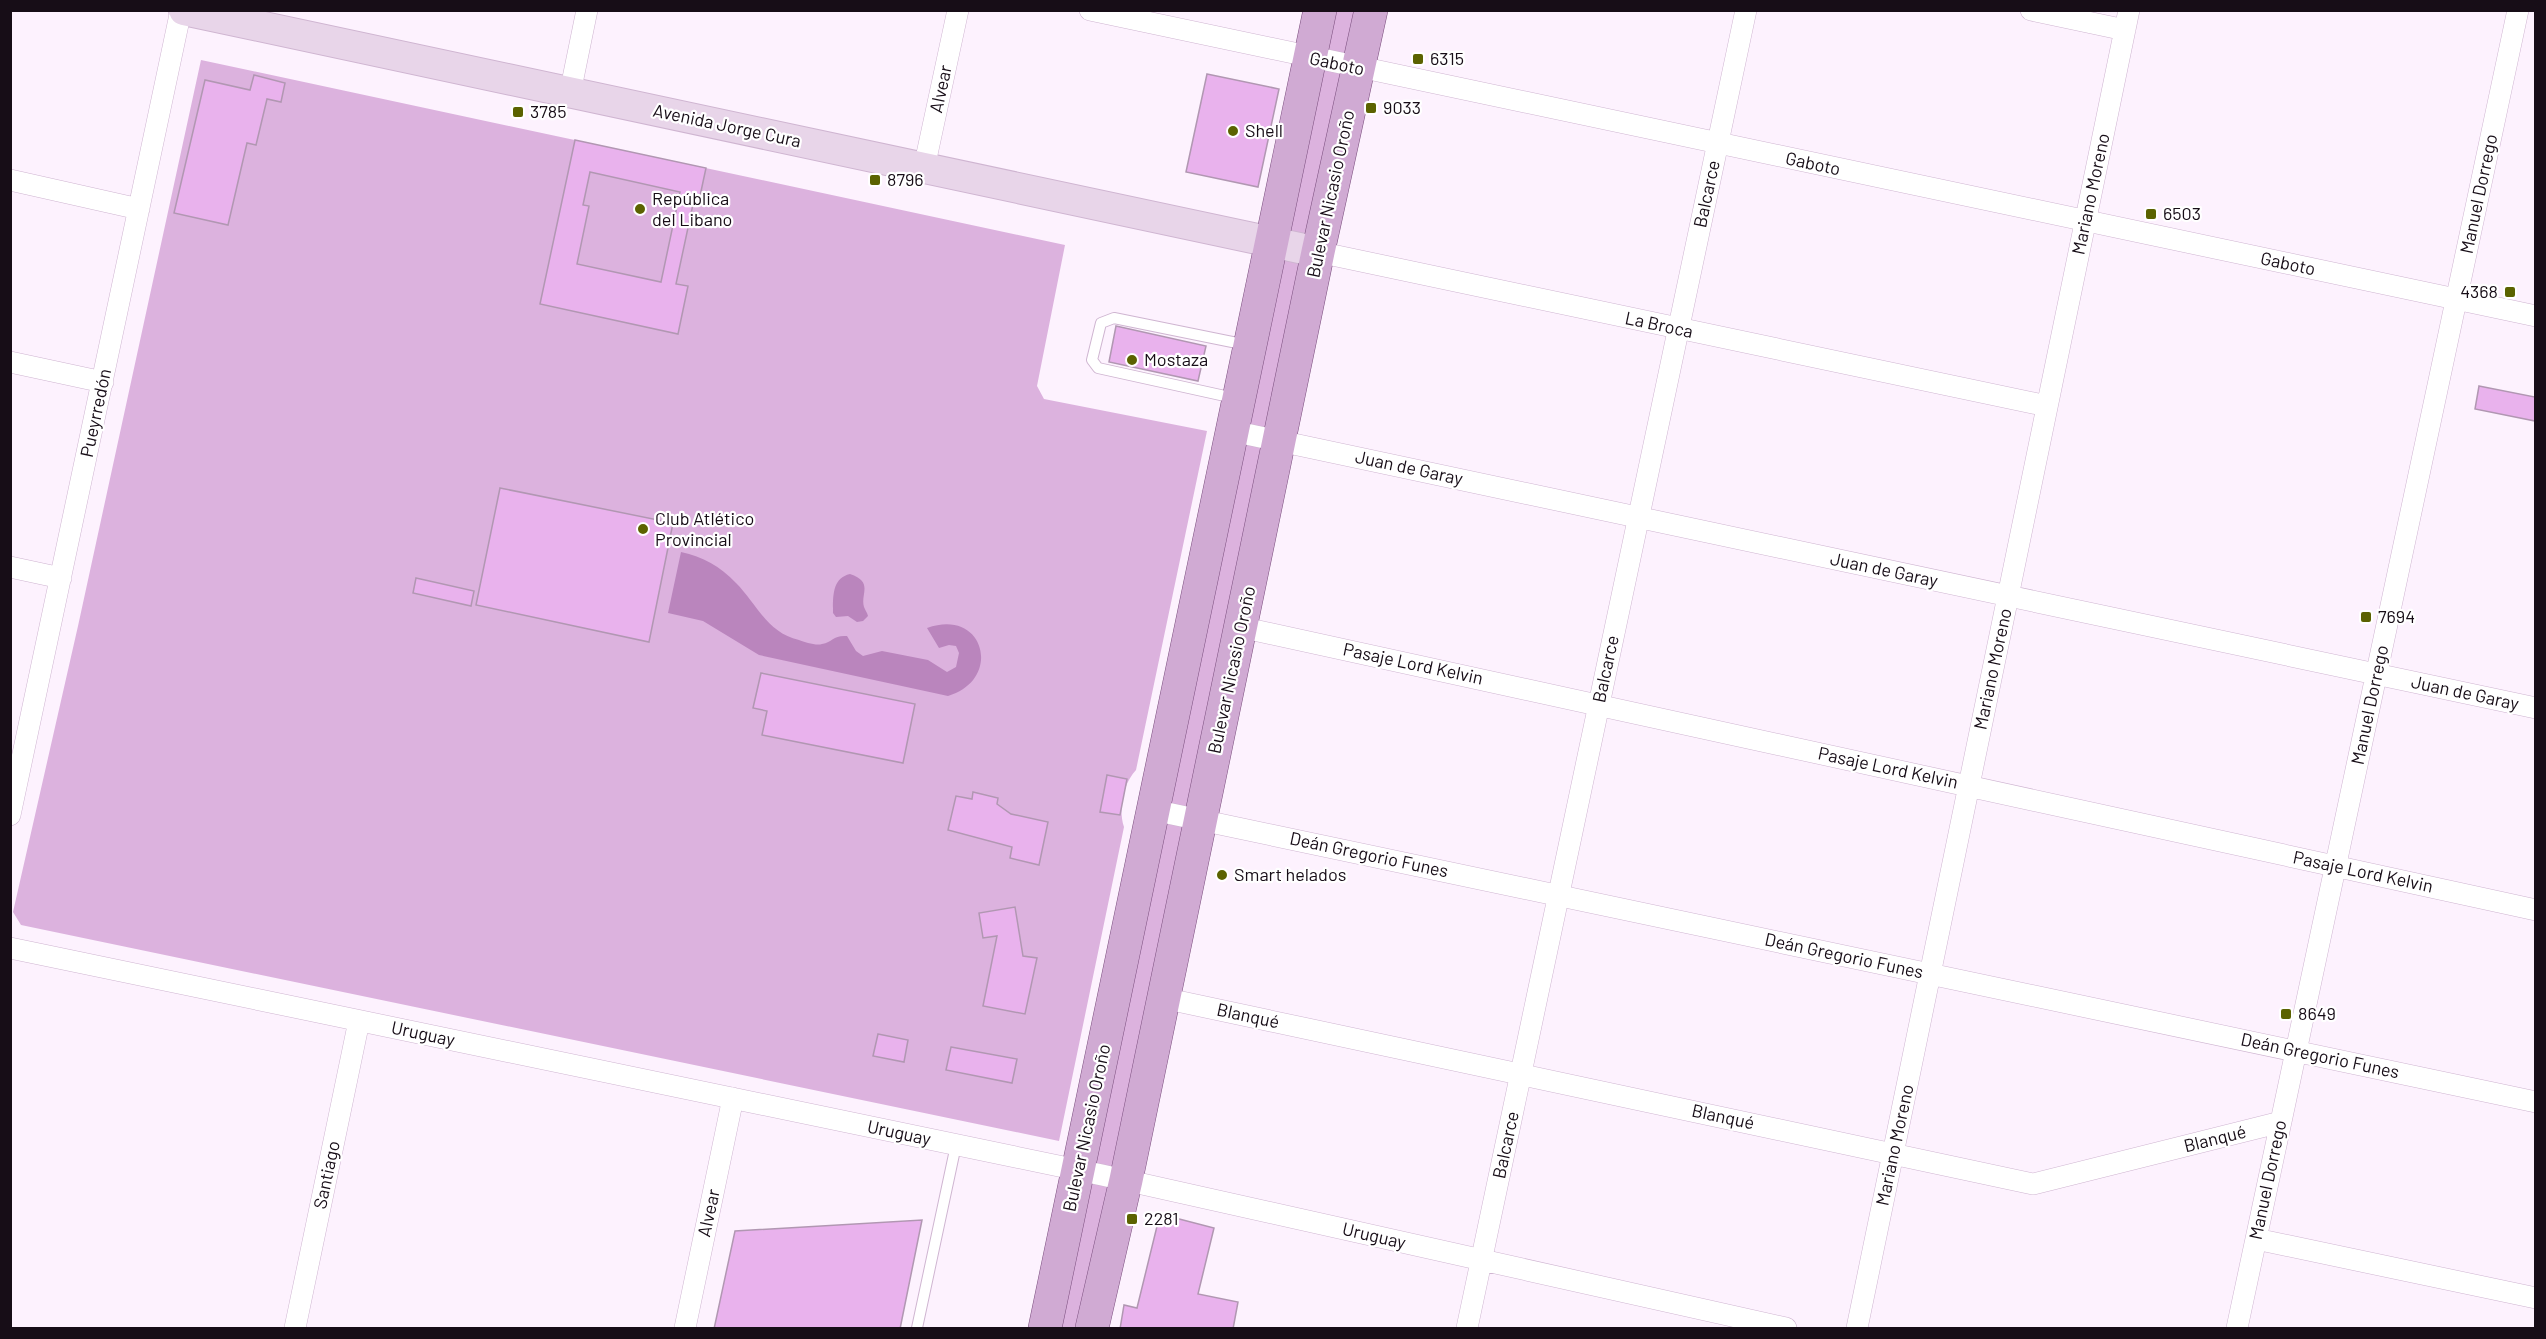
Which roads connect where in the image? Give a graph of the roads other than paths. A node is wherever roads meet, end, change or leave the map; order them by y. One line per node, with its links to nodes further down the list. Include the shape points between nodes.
1 (183, 10): 13 (street, Avenida Jorge Cura); 17 (street, Pueyrredón)
2 (587, 10): 13 (street)
3 (958, 10): 15 (street, Alvear)
4 (1090, 10): 11 (street, Gaboto)
5 (1320, 10): 11 (main road, Bulevar Nicasio Oroño)
6 (1371, 10): 12 (main road, Bulevar Nicasio Oroño)
7 (1746, 10): 14 (street, Balcarce)
8 (2031, 10): 10 (street)
9 (2518, 10): 21 (street, Manuel Dorrego)
10 (2127, 20): 18 (street, Mariano Moreno)
11 (1310, 58): 12 (street, Gaboto); 19 (main road, Bulevar Nicasio Oroño)
12 (1358, 69): 14 (street, Gaboto); 20 (main road, Bulevar Nicasio Oroño)
13 (570, 93): 15 (street, Avenida Jorge Cura)
14 (1718, 144): 18 (street, Gaboto); 23 (street, Balcarce)
15 (924, 168): 19 (street, Avenida Jorge Cura)
16 (10, 180): 17 (street)
17 (139, 209): 26 (street, Pueyrredón)
18 (2085, 221): 21 (street, Gaboto); 28 (street, Mariano Moreno)
19 (1271, 242): 20 (street, La Broca); 24 (main road, Bulevar Nicasio Oroño)
20 (1318, 252): 23 (street, La Broca); 30 (main road, Bulevar Nicasio Oroño)
21 (2457, 300): 22 (street, Gaboto); 36 (street, Manuel Dorrego)
22 (2535, 316)
23 (1679, 329): 28 (street, La Broca); 31 (street, Balcarce)
24 (1250, 346): 27 (main road, Bulevar Nicasio Oroño); 27 (lane, via 1114,318 1101,323 1092,360 1098,369)
25 (10, 362): 26 (street)
26 (103, 382): 33 (street, Pueyrredón)
27 (1239, 398): 29 (main road, Bulevar Nicasio Oroño)
28 (2047, 406): 34 (street, Mariano Moreno)
29 (1232, 431): 30 (street, Juan de Garay); 41 (main road, Bulevar Nicasio Oroño)
30 (1279, 441): 31 (street, Juan de Garay); 35 (main road, Bulevar Nicasio Oroño)
31 (1639, 517): 34 (street, Juan de Garay); 37 (street, Balcarce)
32 (10, 567): 33 (street)
33 (61, 578): 39 (street, Pueyrredón)
34 (2008, 596): 36 (street, Juan de Garay); 40 (street, Mariano Moreno)
35 (1240, 627): 37 (street, Pasaje Lord Kelvin); 43 (main road, Bulevar Nicasio Oroño)
36 (2376, 675): 38 (street, Juan de Garay); 44 (street, Manuel Dorrego)
37 (1599, 705): 40 (street, Pasaje Lord Kelvin); 45 (street, Balcarce)
38 (2535, 708)
39 (17, 752): 42 (street, Pueyrredón)
40 (1969, 786): 44 (street, Pasaje Lord Kelvin); 48 (street, Mariano Moreno)
41 (1153, 810): 43 (street, Deán Gregorio Funes); 58 (main road, Bulevar Nicasio Oroño)
42 (10, 815)
43 (1200, 819): 45 (street, Deán Gregorio Funes); 49 (main road, Bulevar Nicasio Oroño)
44 (2336, 866): 46 (street, Pasaje Lord Kelvin); 51 (street, Manuel Dorrego)
45 (1559, 895): 48 (street, Deán Gregorio Funes); 52 (street, Balcarce)
46 (2535, 910)
47 (10, 948): 50 (street, Uruguay)
48 (1930, 974): 51 (street, Deán Gregorio Funes); 57 (street, Mariano Moreno)
49 (1163, 998): 52 (street, Blanqué); 59 (main road, Bulevar Nicasio Oroño)
50 (359, 1021): 53 (street, Uruguay); 63 (street, Santiago)
51 (2296, 1051): 54 (street, Deán Gregorio Funes); 55 (street, Manuel Dorrego)
52 (1521, 1074): 57 (street, Blanqué); 61 (street, Balcarce)
53 (733, 1098): 56 (street, Uruguay); 64 (street, Alvear)
54 (2535, 1102)
55 (2281, 1122): 57 (street, Blanqué, via 2034,1184); 60 (street, Manuel Dorrego)
56 (956, 1144): 58 (street, Uruguay); 65 (lane)
57 (1893, 1154): 70 (street, Mariano Moreno)
58 (1078, 1170): 59 (street, Uruguay); 66 (main road, Bulevar Nicasio Oroño)
59 (1126, 1180): 61 (street, Uruguay); 67 (main road, Bulevar Nicasio Oroño)
60 (2256, 1239): 62 (street); 71 (street, Manuel Dorrego)
61 (1481, 1260): 68 (street, Balcarce); 69 (street, Uruguay)
62 (2535, 1298)
63 (295, 1329)
64 (685, 1329)
65 (917, 1329)
66 (1045, 1329)
67 (1092, 1329)
68 (1467, 1329)
69 (1786, 1329)
70 (1857, 1329)
71 (2237, 1329)

